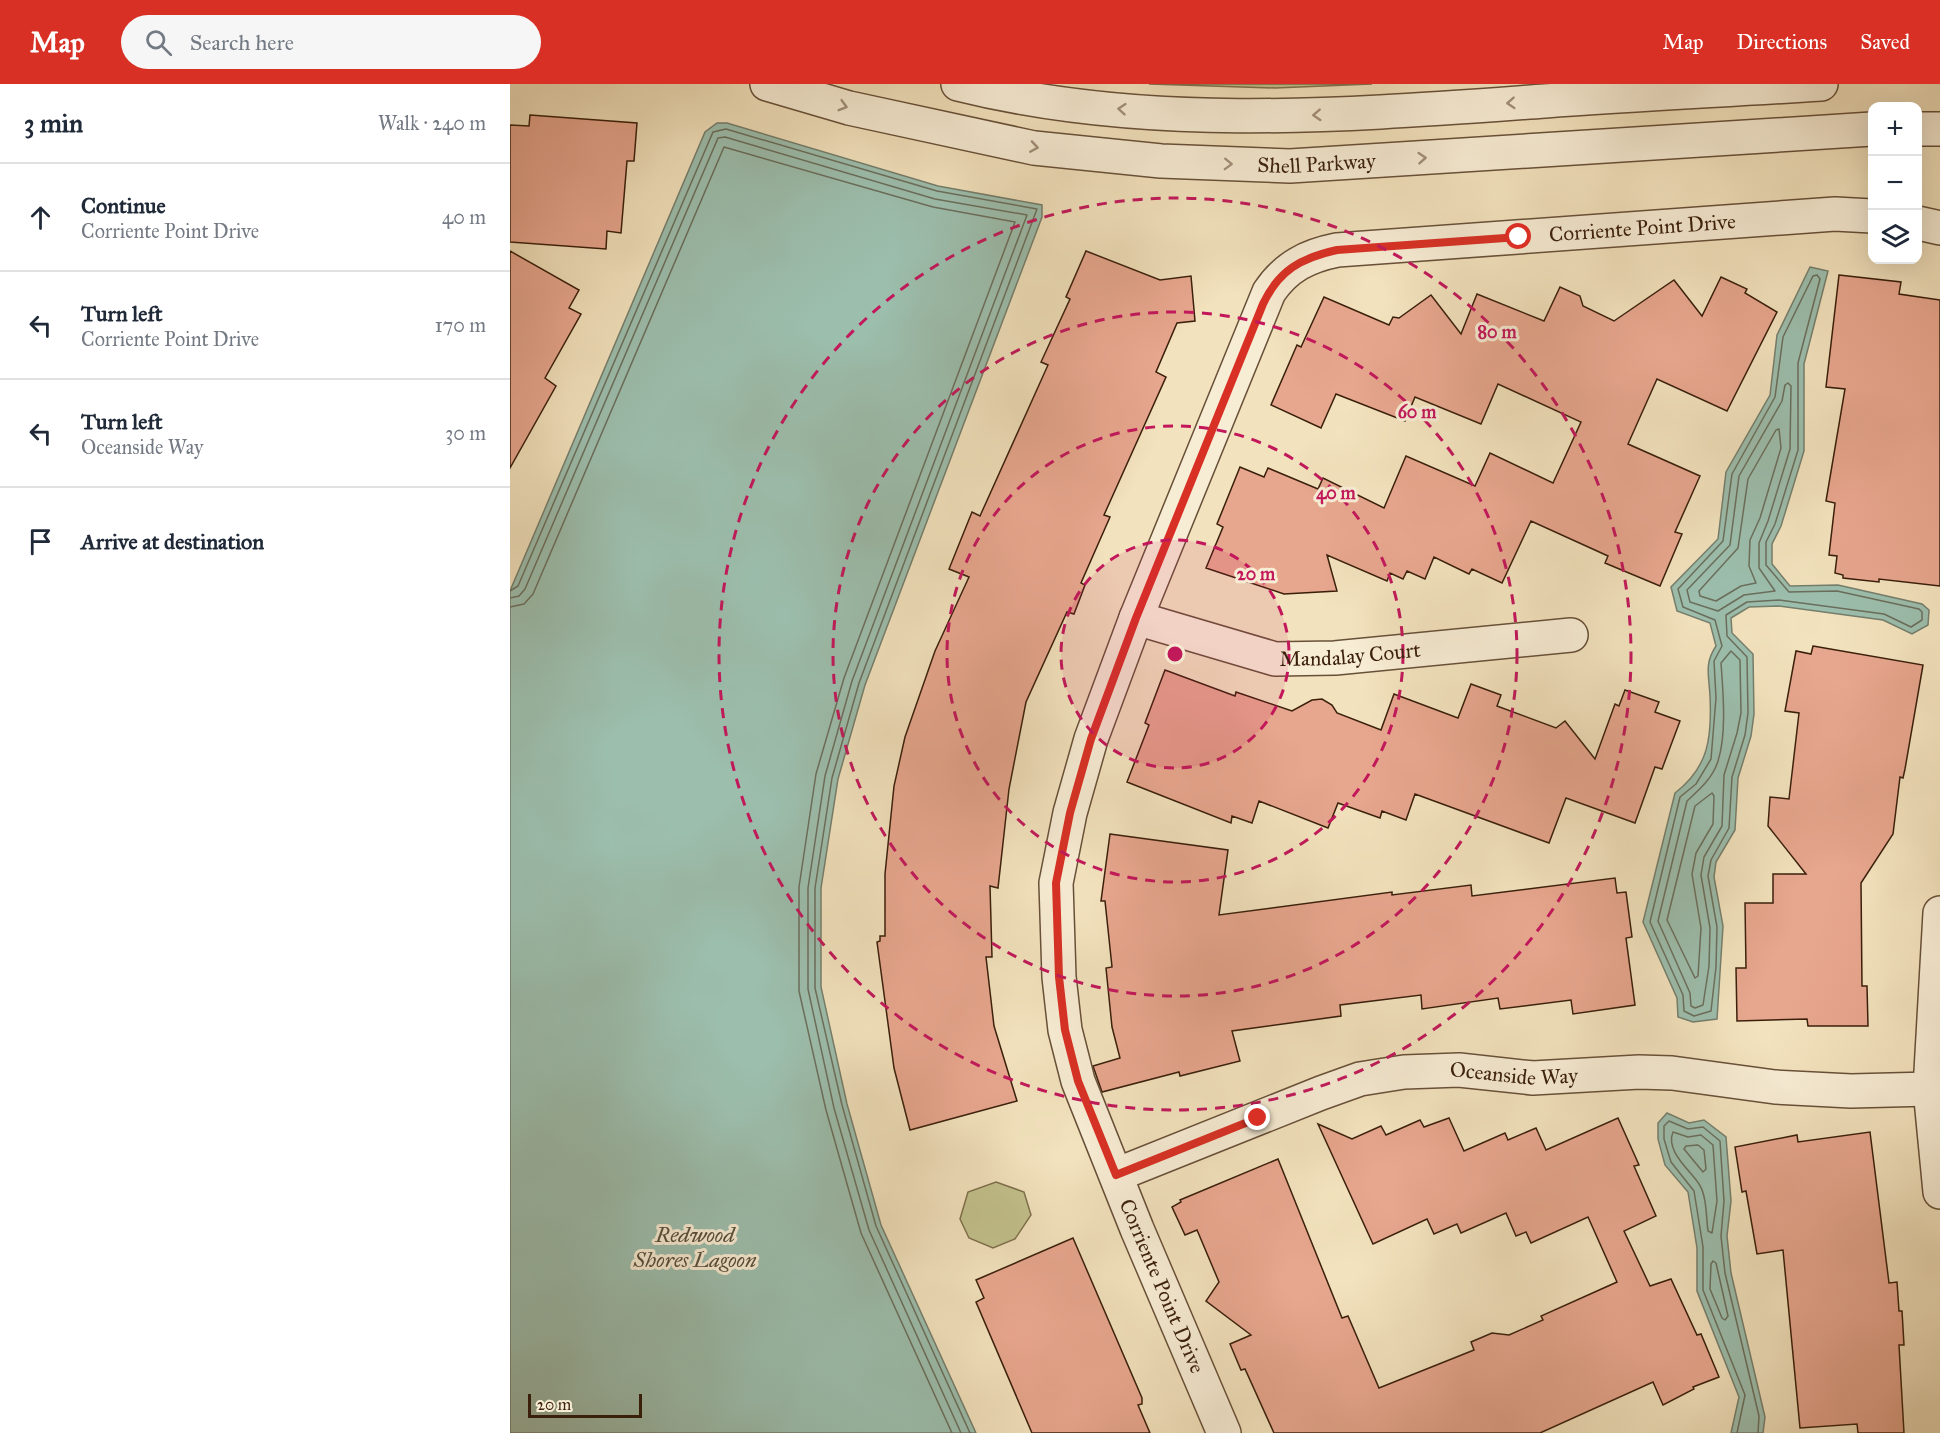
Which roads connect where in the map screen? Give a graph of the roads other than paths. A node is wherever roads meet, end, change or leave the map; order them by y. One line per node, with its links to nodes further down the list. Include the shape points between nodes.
1 (767, 84): 4 (street, Shell Parkway, one-way to 4, via 849,108 1034,148 1161,161 1290,166)
2 (958, 84): 3 (street, one-way to 2, via 1333,114 1223,116 1088,106)
3 (1821, 84)
4 (1868, 129)
5 (1922, 129): 6 (street)
6 (1940, 129)
7 (1868, 216): 10 (street, Corriente Point Drive, via 1835,214 1337,250 1298,263 1285,271 1263,304)
8 (1922, 223): 9 (street)
9 (1940, 228)
10 (1136, 618): 11 (street, Mandalay Court, via 1275,659 1335,658); 14 (street, Corriente Point Drive, via 1091,739 1056,883 1065,1030 1078,1081)
11 (1571, 635)
12 (1940, 913): 13 (street)
13 (1930, 1089): 14 (street, Oceanside Way, via 1851,1091 1775,1087 1650,1072 1533,1078 1459,1070 1394,1073 1360,1079 1321,1093); 15 (street)
14 (1116, 1175): 16 (street, Corriente Point Drive)
15 (1940, 1192)
16 (1224, 1433)

